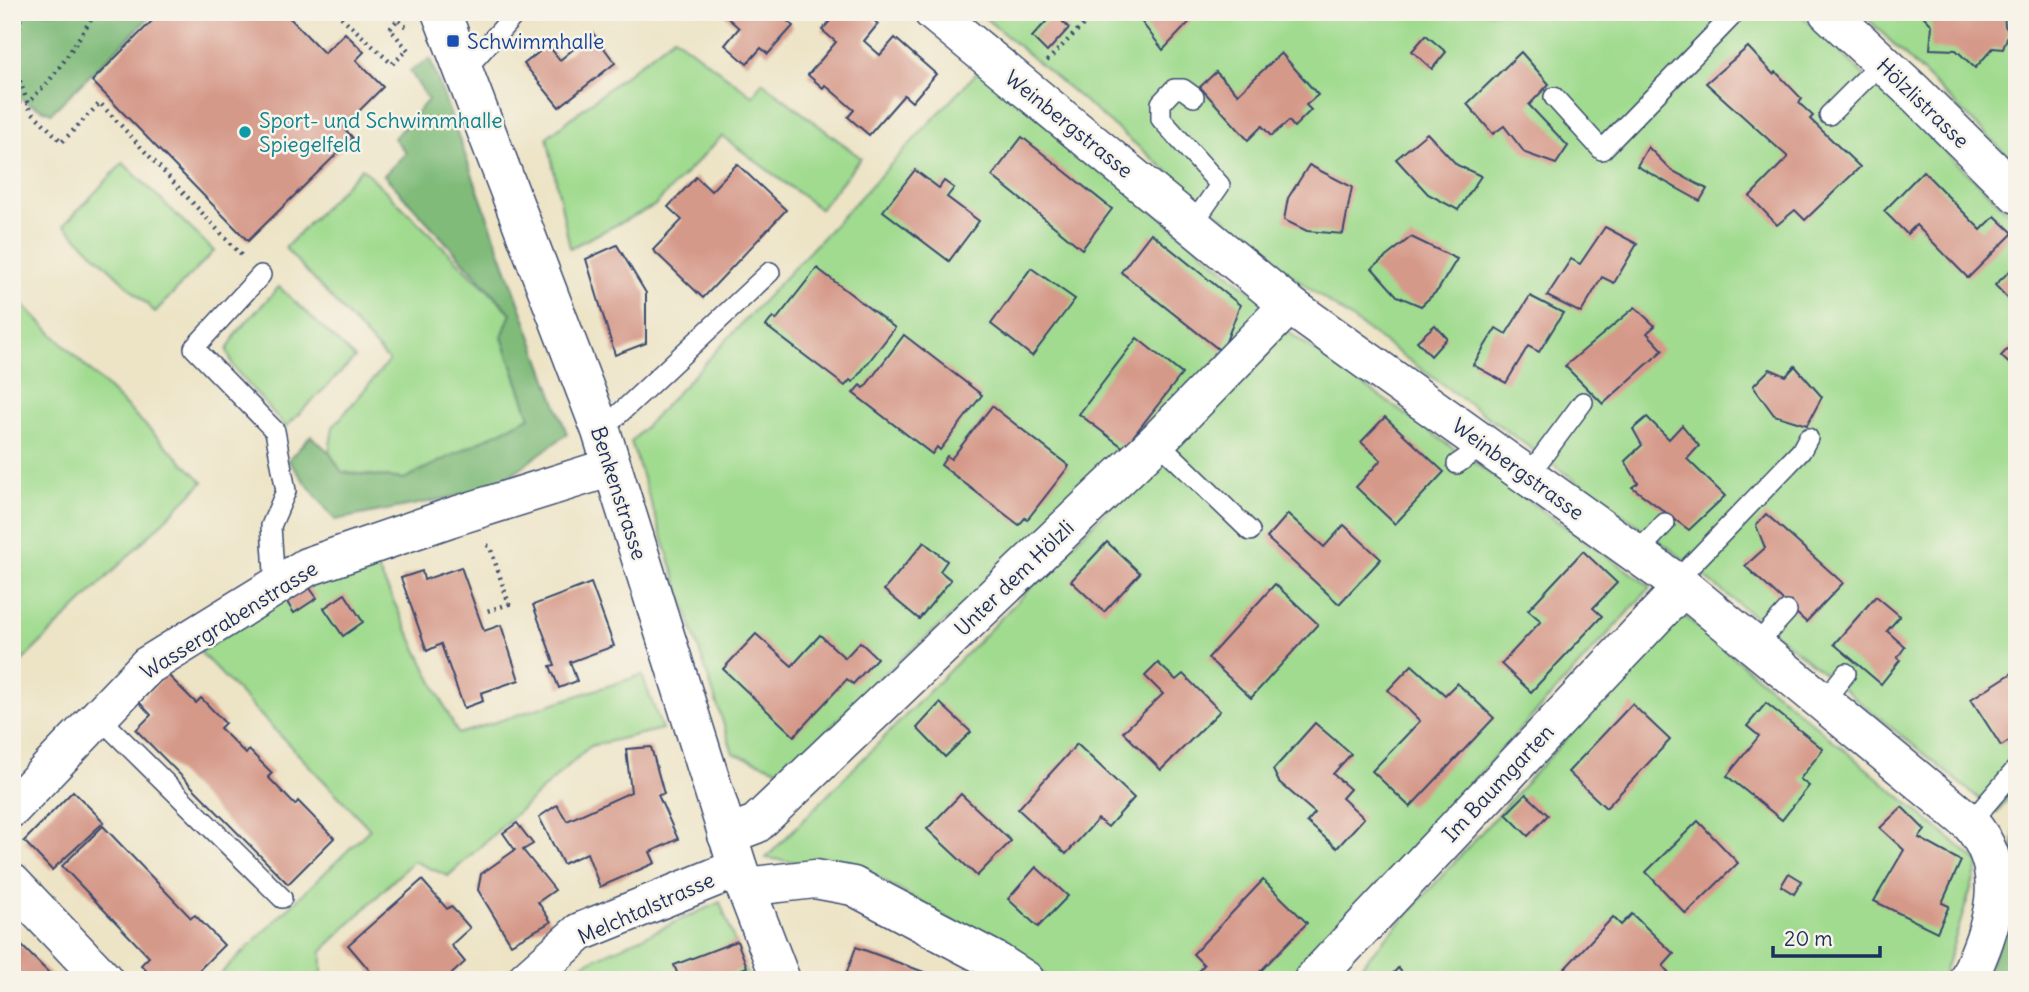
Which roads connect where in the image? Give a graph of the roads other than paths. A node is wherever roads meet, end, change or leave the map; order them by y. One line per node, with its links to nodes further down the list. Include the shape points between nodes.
1 (441, 12): 7 (street, Benkenstrasse)
2 (517, 12): 7 (lane)
3 (933, 12): 12 (street, Weinbergstrasse)
4 (1736, 12): 9 (lane, via 1602,150)
5 (1828, 12): 6 (street, Hölzlistrasse)
6 (1882, 62): 10 (lane); 11 (street, Hölzlistrasse)
7 (464, 71): 19 (street, Benkenstrasse)
8 (1194, 97): 12 (lane, via 1174,89 1161,103 1161,119 1220,185)
9 (1554, 97)
10 (1829, 115)
11 (2017, 194)
12 (1192, 225): 15 (street, Weinbergstrasse)
13 (770, 272): 19 (lane)
14 (261, 275): 25 (lane, via 194,348 275,431 286,491 271,526)
15 (1289, 305): 18 (street, Unter dem Hölzli); 20 (street, Weinbergstrasse, via 1471,454)
16 (1583, 402): 20 (lane)
17 (1808, 438): 24 (lane, via 1801,452)
18 (1157, 441): 22 (lane); 32 (street, Unter dem Hölzli, via 756,824)
19 (606, 449): 25 (street, Wassergrabenstrasse, via 449,518 307,567); 32 (street, Benkenstrasse)
20 (1528, 476): 23 (street, Weinbergstrasse)
21 (1665, 523): 23 (lane)
22 (1250, 531)
23 (1636, 554): 24 (street, Weinbergstrasse)
24 (1679, 584): 27 (street, Weinbergstrasse); 39 (street, Im Baumgarten)
25 (275, 587): 28 (street, Wassergrabenstrasse, via 147,666)
26 (1787, 611): 27 (lane)
27 (1755, 646): 31 (street, Weinbergstrasse, via 1834,687)
28 (99, 717): 30 (street, Wassergrabenstrasse); 34 (lane)
29 (2017, 768): 31 (lane)
30 (12, 808)
31 (1970, 822): 40 (street, Weinbergstrasse, via 1993,861 1995,895 1986,939)
32 (736, 864): 36 (street, Melchtalstrasse, via 580,932); 37 (street, Benkenstrasse); 38 (street, via 853,886)
33 (12, 883): 35 (street)
34 (282, 898)
35 (104, 980)
36 (526, 980)
37 (781, 980)
38 (1025, 980)
39 (1314, 980)
40 (1968, 980)

